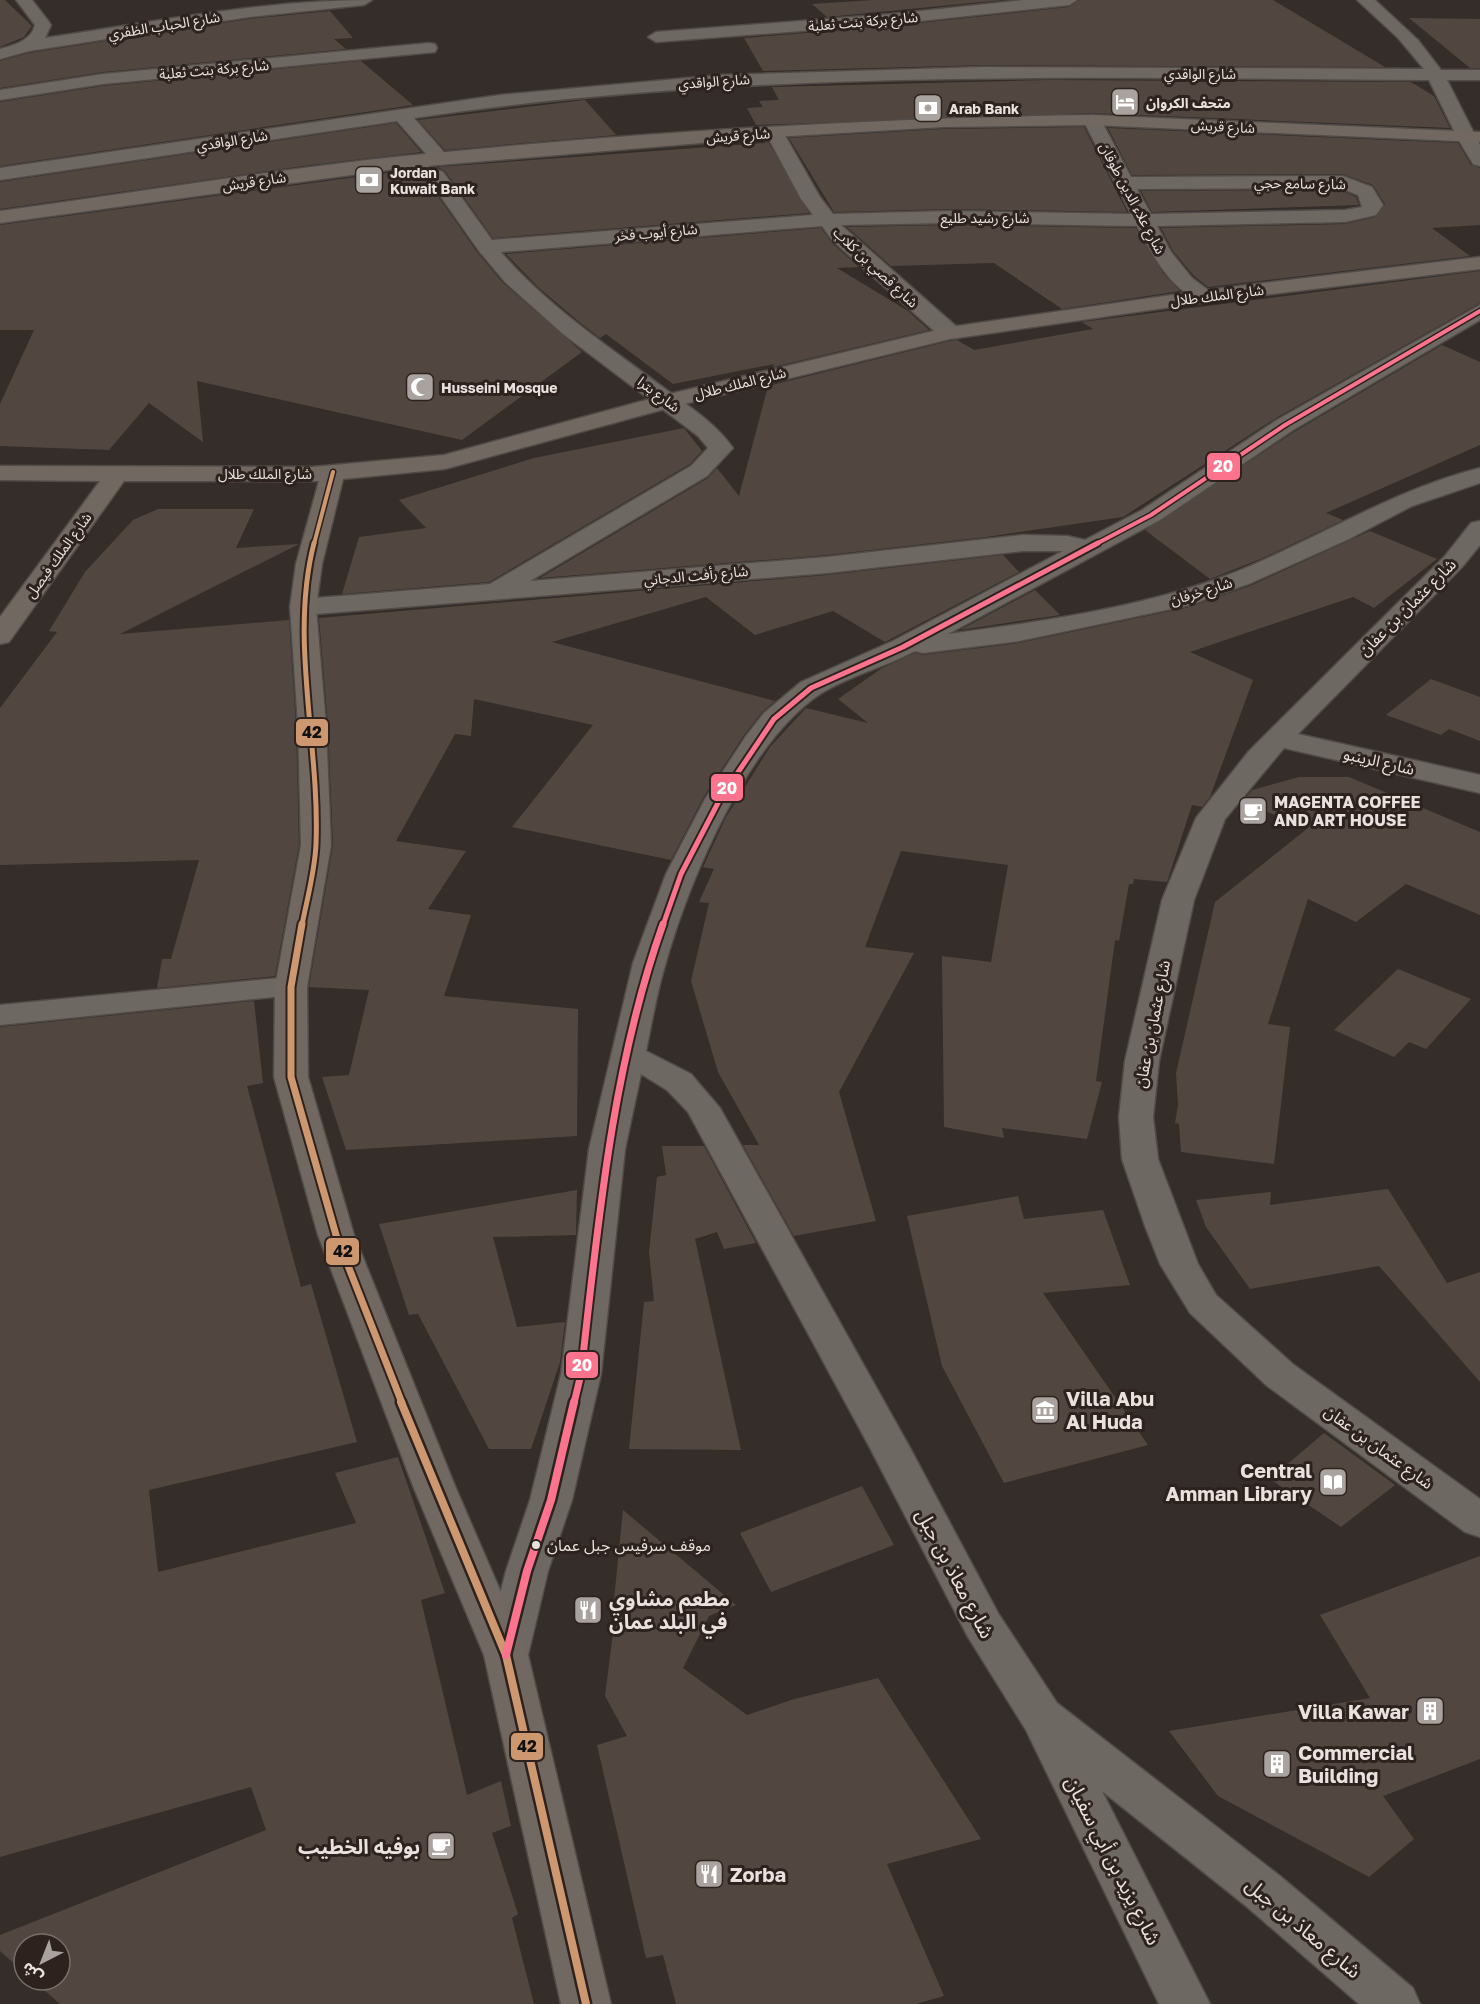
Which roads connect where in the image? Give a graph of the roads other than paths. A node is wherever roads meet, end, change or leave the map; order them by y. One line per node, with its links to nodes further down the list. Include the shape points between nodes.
1 (24, 0): 6 (street, via 43,25)
2 (364, 0): 6 (street, شارع الحباب الظفري, via 249,12)
3 (1069, 0): 5 (street, شارع بركة بنت ثعلبة, via 892,19)
4 (1365, 0): 9 (street, via 1422,53)
5 (656, 37)
6 (27, 46): 8 (street, شارع الحباب الظفري)
7 (429, 48): 11 (street, شارع بركة بنت ثعلبة, via 103,80)
8 (0, 54)
9 (1435, 74): 10 (street, شارع الواقدي); 12 (street, شارع الواقدي, via 984,72 766,77 602,89); 15 (street)
10 (1480, 75)
11 (0, 95)
12 (400, 114): 16 (street); 19 (street, شارع الواقدي)
13 (1092, 120): 14 (main road, شارع قريش, via 943,122); 15 (main road, شارع قريش); 20 (street, شارع علاء الدين طوقان)
14 (774, 132): 16 (main road, شارع قريش); 23 (street, شارع قصي بن كلاب)
15 (1472, 137): 17 (street)
16 (441, 159): 18 (main road, شارع قريش)
17 (1480, 160)
18 (403, 162): 21 (main road, شارع قريش); 24 (street, شارع بترا, via 436,176)
19 (0, 174)
20 (1126, 183): 22 (street, شارع علاء الدين طوقان); 22 (street, شارع سامع حجي, via 1342,182 1365,191 1373,205 1370,211 1346,216)
21 (0, 217)
22 (1143, 219): 23 (street, شارع رشيد طليع); 26 (street, شارع علاء الدين طوقان, via 1176,273)
23 (827, 220): 24 (street, شارع أيوب فخر); 28 (street, شارع قصي بن كلاب, via 871,266)
24 (486, 248): 31 (street, شارع بترا, via 513,278 571,329)
25 (1480, 263): 26 (main road, شارع الملك طلال)
26 (1206, 296): 28 (main road, شارع الملك طلال)
27 (1480, 311): 30 (street)
28 (950, 333): 31 (main road, شارع الملك طلال)
29 (1468, 341): 30 (street)
30 (1415, 347): 37 (street, via 1285,425 1151,515)
31 (669, 401): 32 (main road, شارع الملك طلال, via 445,462); 38 (street, شارع بترا, via 721,448 711,460 699,471)
32 (333, 472): 34 (main road, شارع الملك طلال); 39 (main road, via 309,564)
33 (0, 473): 34 (main road, شارع الملك طلال)
34 (116, 475): 40 (main road, شارع الملك فيصل)
35 (1480, 475): 41 (street, شارع خرفان, via 1403,501 1242,578 1181,599 1019,633)
36 (1480, 528): 42 (street, شارع عثمان بن عفان, via 1454,561)
37 (1087, 548): 38 (street, شارع رأفت الدجاني, via 1023,543 827,565); 41 (street)
38 (495, 591): 39 (street, شارع رأفت الدجاني)
39 (303, 607): 44 (main road, via 316,845)
40 (0, 636)
41 (903, 648): 46 (street, via 811,688 774,719 756,742 720,799 681,874 649,963)
42 (1278, 738): 43 (street, شارع الرينبو); 47 (street, شارع عثمان بن عفان, via 1238,781 1211,818 1178,900 1142,1061 1136,1117 1140,1159 1179,1264 1203,1304 1280,1375)
43 (1480, 784)
44 (291, 987): 45 (street); 48 (main road, via 291,1077 336,1235 434,1486)
45 (0, 1015)
46 (628, 1056): 48 (street, via 607,1149 581,1374 551,1500 527,1571); 49 (street, شارع معاذ بن جبل, via 663,1069 687,1087 703,1108 983,1625)
47 (1480, 1521)
48 (506, 1655): 50 (main road)
49 (1041, 1716): 51 (street, شارع يزيد بن أبي سفيان); 52 (street, شارع معاذ بن جبل, via 1263,1891)
50 (586, 2004)
51 (1185, 2004)
52 (1395, 2004)

